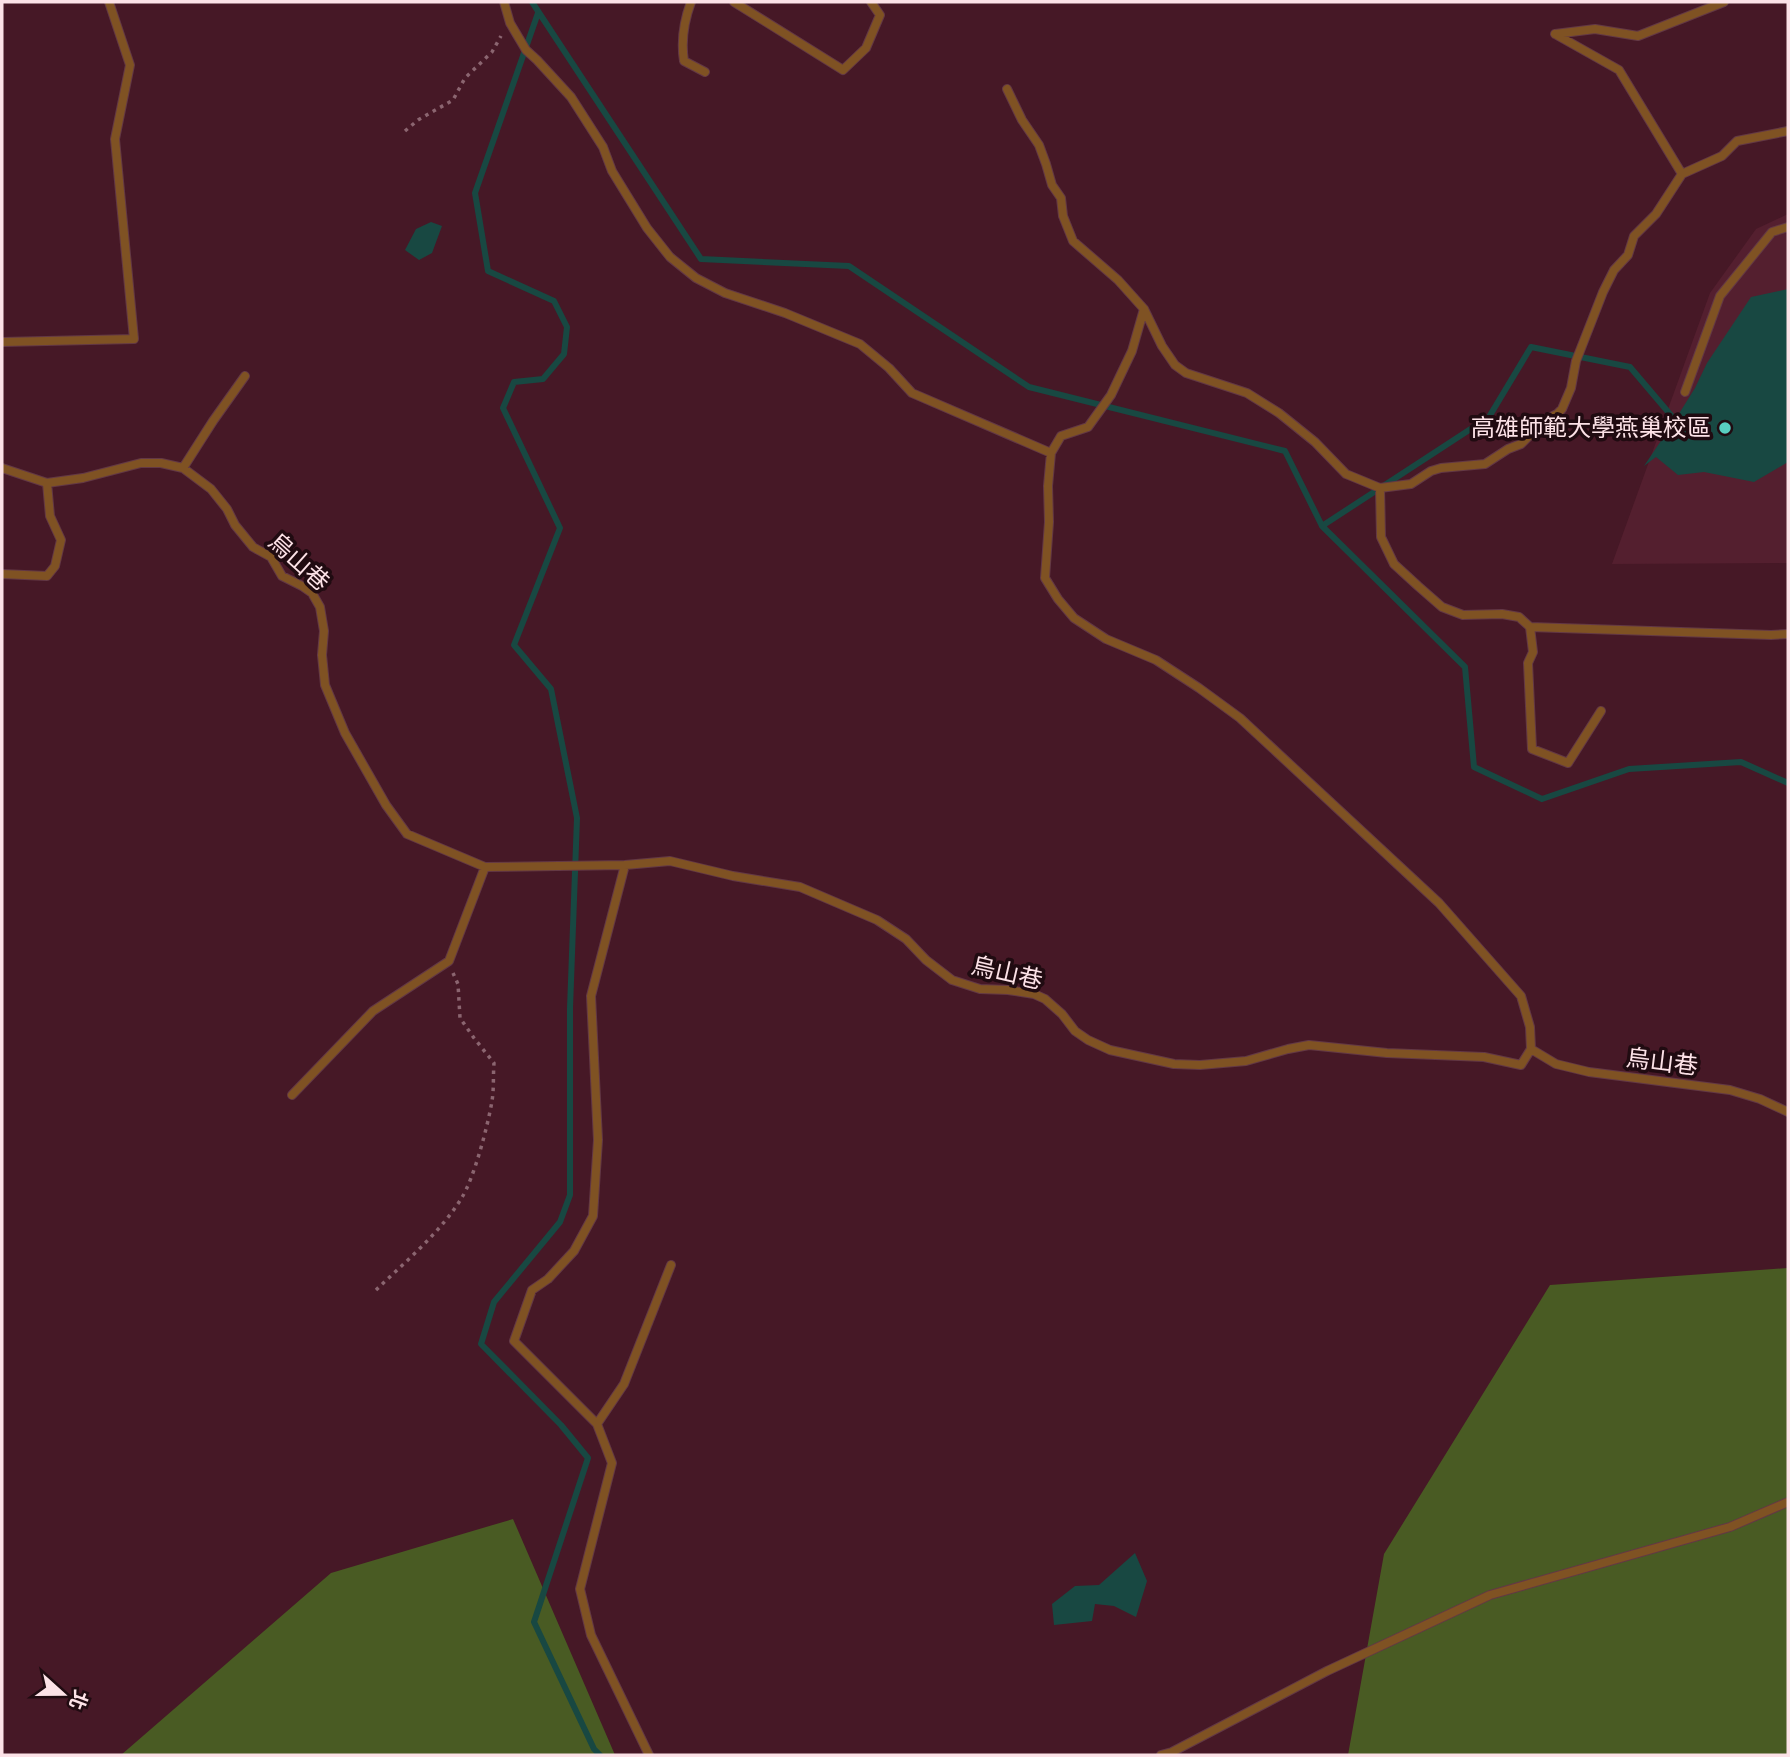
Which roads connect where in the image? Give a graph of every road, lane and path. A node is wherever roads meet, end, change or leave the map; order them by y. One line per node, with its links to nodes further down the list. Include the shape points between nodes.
1 (109, 2): 15 (lane, via 130,65 115,139 134,339)
2 (504, 2): 7 (lane)
3 (691, 2): 8 (lane, via 681,46 684,61)
4 (734, 2): 5 (lane, via 843,70 866,48 880,15)
5 (871, 2)
6 (1722, 2): 12 (lane, via 1638,36 1595,29 1555,34 1619,70)
7 (510, 23): 10 (path, via 453,100); 18 (lane, via 526,50 571,97 647,228 670,257 696,278 860,344 912,393)
8 (705, 72)
9 (1007, 89): 14 (lane, via 1039,145 1073,241)
10 (405, 131)
11 (1788, 131): 12 (lane, via 1737,141 1722,156)
12 (1682, 174): 22 (lane, via 1614,270 1576,361 1562,409 1521,444 1485,464 1441,468 1411,484)
13 (1788, 227): 17 (lane, via 1772,232 1720,296)
14 (1144, 310): 18 (lane, via 1132,351 1111,395 1088,427 1061,436); 22 (lane, via 1175,365 1247,393 1315,442 1346,474)
15 (2, 342)
16 (246, 376): 20 (lane)
17 (1685, 392)
18 (1051, 453): 30 (lane, via 1045,578 1058,599 1074,618 1106,639 1156,660 1240,718 1439,902 1521,996 1531,1027)
19 (2, 468): 21 (lane, 烏山巷)
20 (183, 468): 21 (lane, 烏山巷, via 141,463); 28 (lane, 烏山巷, via 211,489 253,547 271,557 282,576 312,593 324,631 325,685 345,733 407,834)
21 (47, 483): 23 (lane, via 50,516 61,540 55,566 47,576)
22 (1380, 488): 24 (lane, via 1381,537 1394,564 1442,607 1463,615 1519,617)
23 (2, 574)
24 (1530, 627): 25 (lane); 26 (lane, via 1532,749 1569,763)
25 (1788, 634)
26 (1601, 711)
27 (625, 865): 28 (lane, 烏山巷); 30 (lane, 烏山巷, via 670,861 800,887 877,920 952,980 980,989 1034,994 1088,1040 1110,1050 1174,1064 1246,1060 1309,1045 1484,1057 1521,1065); 35 (lane, via 591,996 598,1140 593,1216 574,1251 532,1290 514,1341)
28 (485, 867): 29 (lane)
29 (449, 961): 31 (lane, via 373,1011); 34 (path, via 458,984 460,1018 494,1063 492,1101 462,1198 430,1238)
30 (1531, 1049): 32 (lane, 烏山巷, via 1556,1064 1730,1090)
31 (292, 1095)
32 (1788, 1112)
33 (671, 1265): 35 (lane, via 624,1384)
34 (376, 1290)
35 (597, 1424): 37 (lane, via 612,1463 580,1589 591,1635)
36 (1788, 1502): 38 (lane, via 1730,1528 1490,1595)
37 (649, 1755)
38 (1161, 1755)

